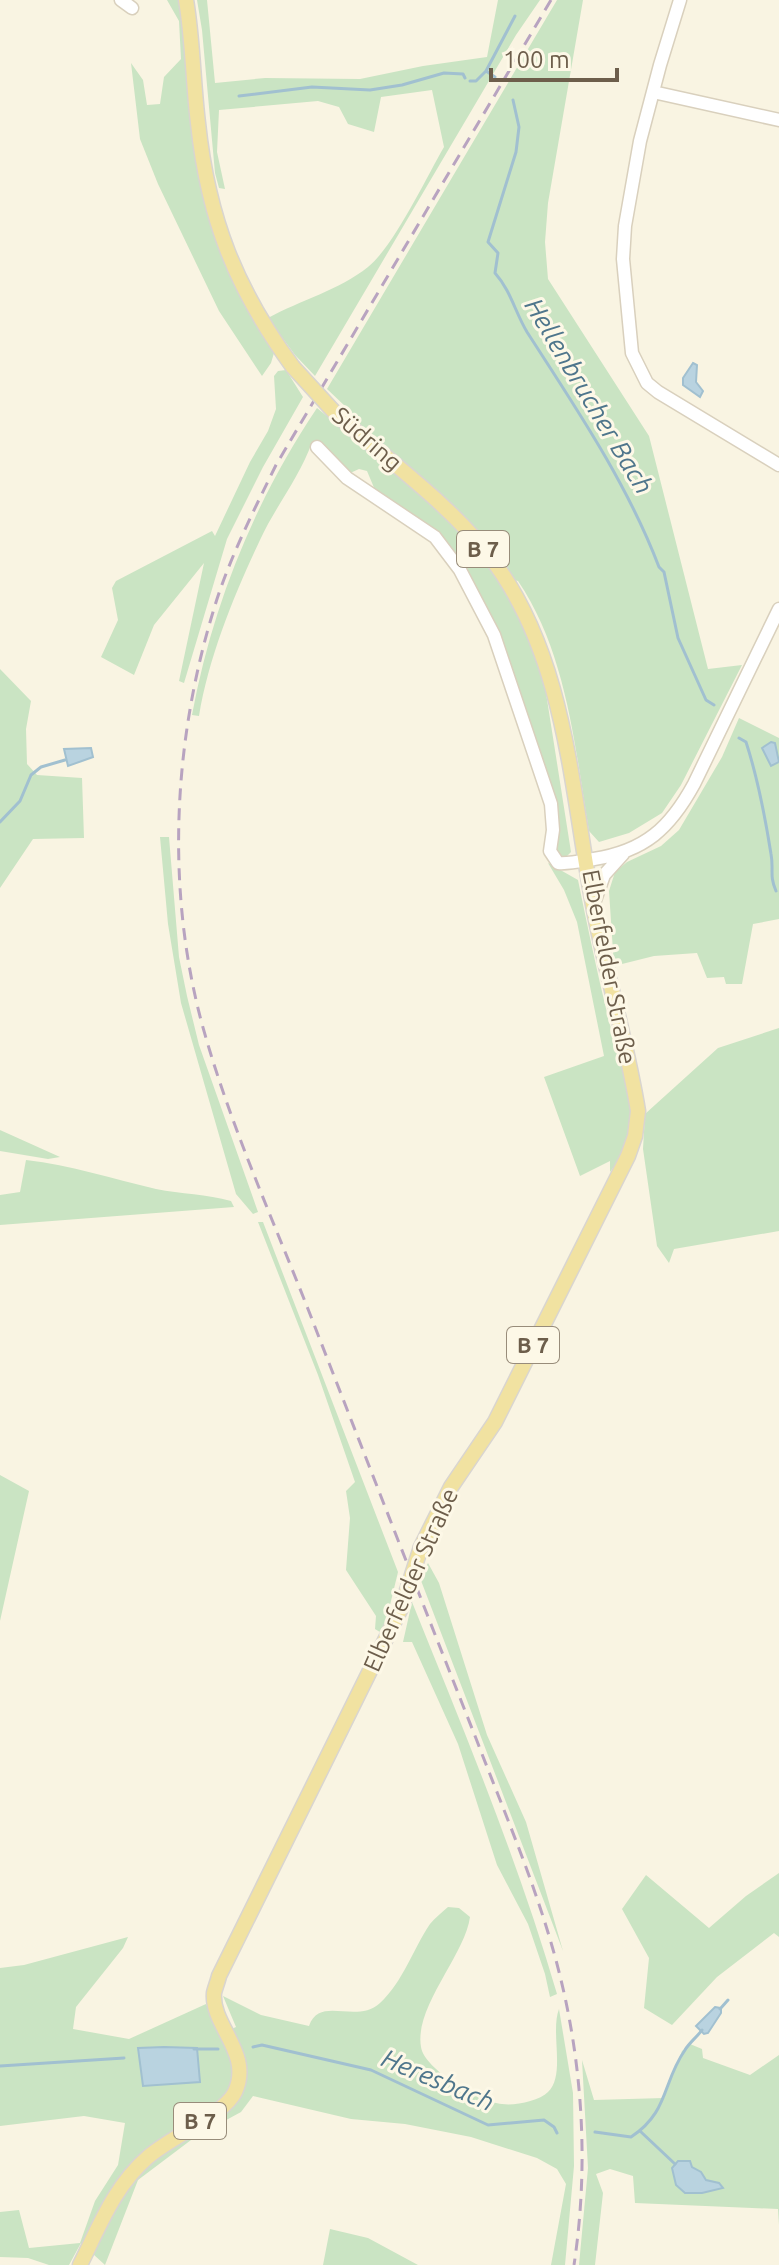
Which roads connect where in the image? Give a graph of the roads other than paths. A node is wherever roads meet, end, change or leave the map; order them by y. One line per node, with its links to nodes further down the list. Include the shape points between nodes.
1 (121, 0): 4 (street)
2 (186, 0): 11 (main road, Südring / B 7, bridge, via 202,161 214,213 244,293 293,367 336,414 446,509 491,559 519,604 563,731)
3 (680, 0): 5 (street)
4 (132, 8)
5 (653, 92): 6 (street); 8 (street, via 625,226 632,353 647,383 658,392)
6 (779, 120)
7 (317, 447): 11 (street, via 347,478 444,547 494,635 551,804 551,855 562,864)
8 (779, 465)
9 (779, 609): 10 (street, Elberfelder Straße, via 682,807 657,834)
10 (626, 852): 11 (street, Elberfelder Straße); 12 (street, via 604,875)
11 (584, 861): 12 (main road, Elberfelder Straße / B 7)
12 (593, 907): 13 (main road, Elberfelder Straße / B 7, bridge, via 636,1098 635,1136 495,1422 451,1487 421,1547 402,1606 219,1976 215,2007 236,2052 235,2093 228,2104 146,2158 115,2196)
13 (80, 2265)

